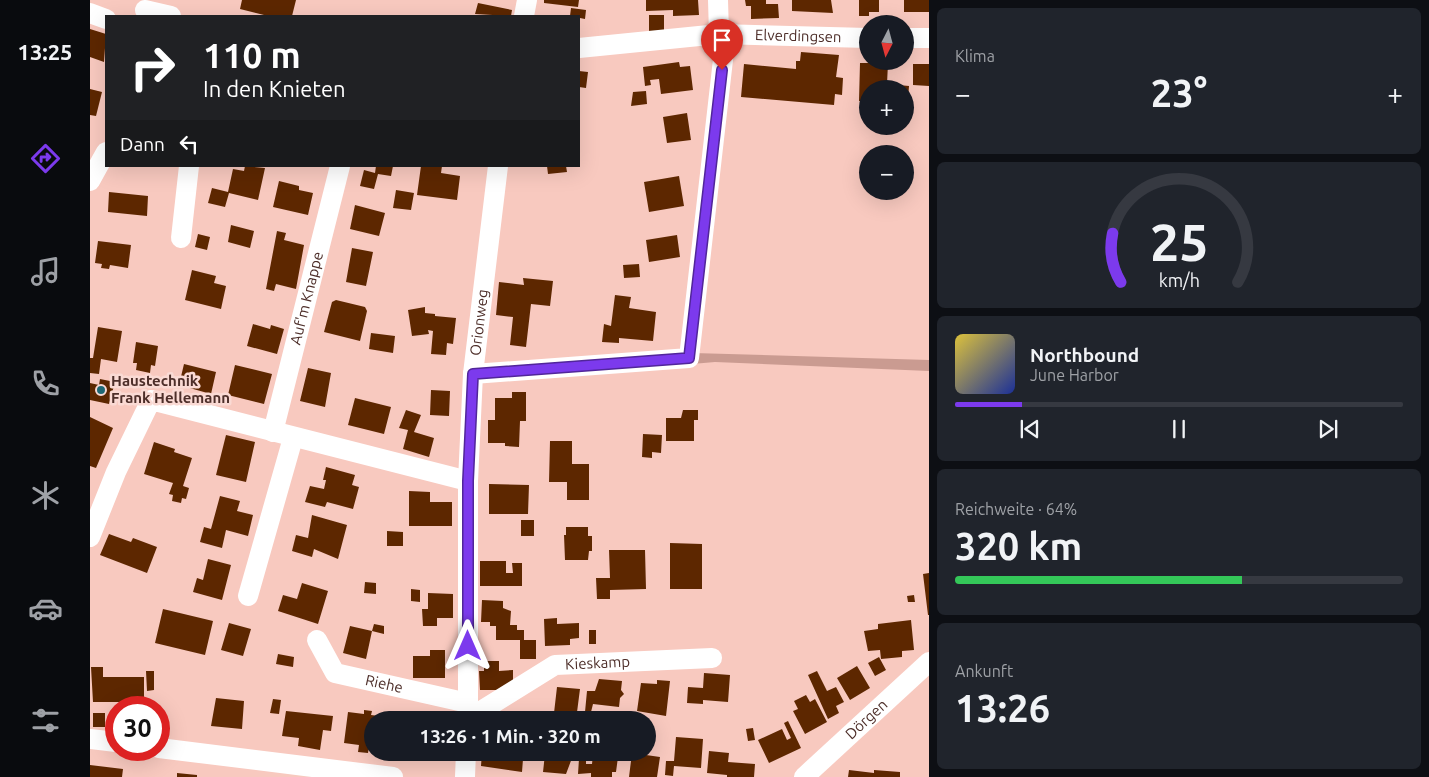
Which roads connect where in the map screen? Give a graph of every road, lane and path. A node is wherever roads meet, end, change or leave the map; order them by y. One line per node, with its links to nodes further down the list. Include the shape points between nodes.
1 (527, 0): 6 (street)
2 (718, 0): 8 (street)
3 (145, 9): 5 (street)
4 (90, 13): 7 (street)
5 (167, 15)
6 (524, 15)
7 (105, 19)
8 (719, 34): 9 (street, Elverdingsen); 12 (street, Elverdingsen); 19 (street, via 724,51 689,358)
9 (859, 38)
10 (914, 38): 11 (street)
11 (929, 38)
12 (580, 48)
13 (105, 154): 17 (street)
14 (189, 167): 18 (street)
15 (340, 167): 20 (street, Auf'm Knappe)
16 (498, 167): 19 (street, Orionweg)
17 (90, 181)
18 (181, 238)
19 (473, 374): 22 (street, Orionweg)
20 (272, 432): 21 (street); 23 (street, via 152,400 116,472)
21 (293, 438): 22 (street); 24 (street)
22 (468, 481): 29 (street, Orionweg)
23 (90, 537)
24 (248, 596)
25 (317, 640): 28 (street, Riehe, via 335,673)
26 (712, 658): 30 (street, Kieskamp, via 554,665)
27 (929, 662): 37 (street, Dörgen)
28 (458, 711)
29 (468, 711)
30 (473, 711)
31 (90, 739): 32 (street)
32 (105, 741)
33 (170, 749): 35 (street)
34 (466, 761): 36 (street)
35 (393, 777)
36 (465, 777)
37 (804, 777)

